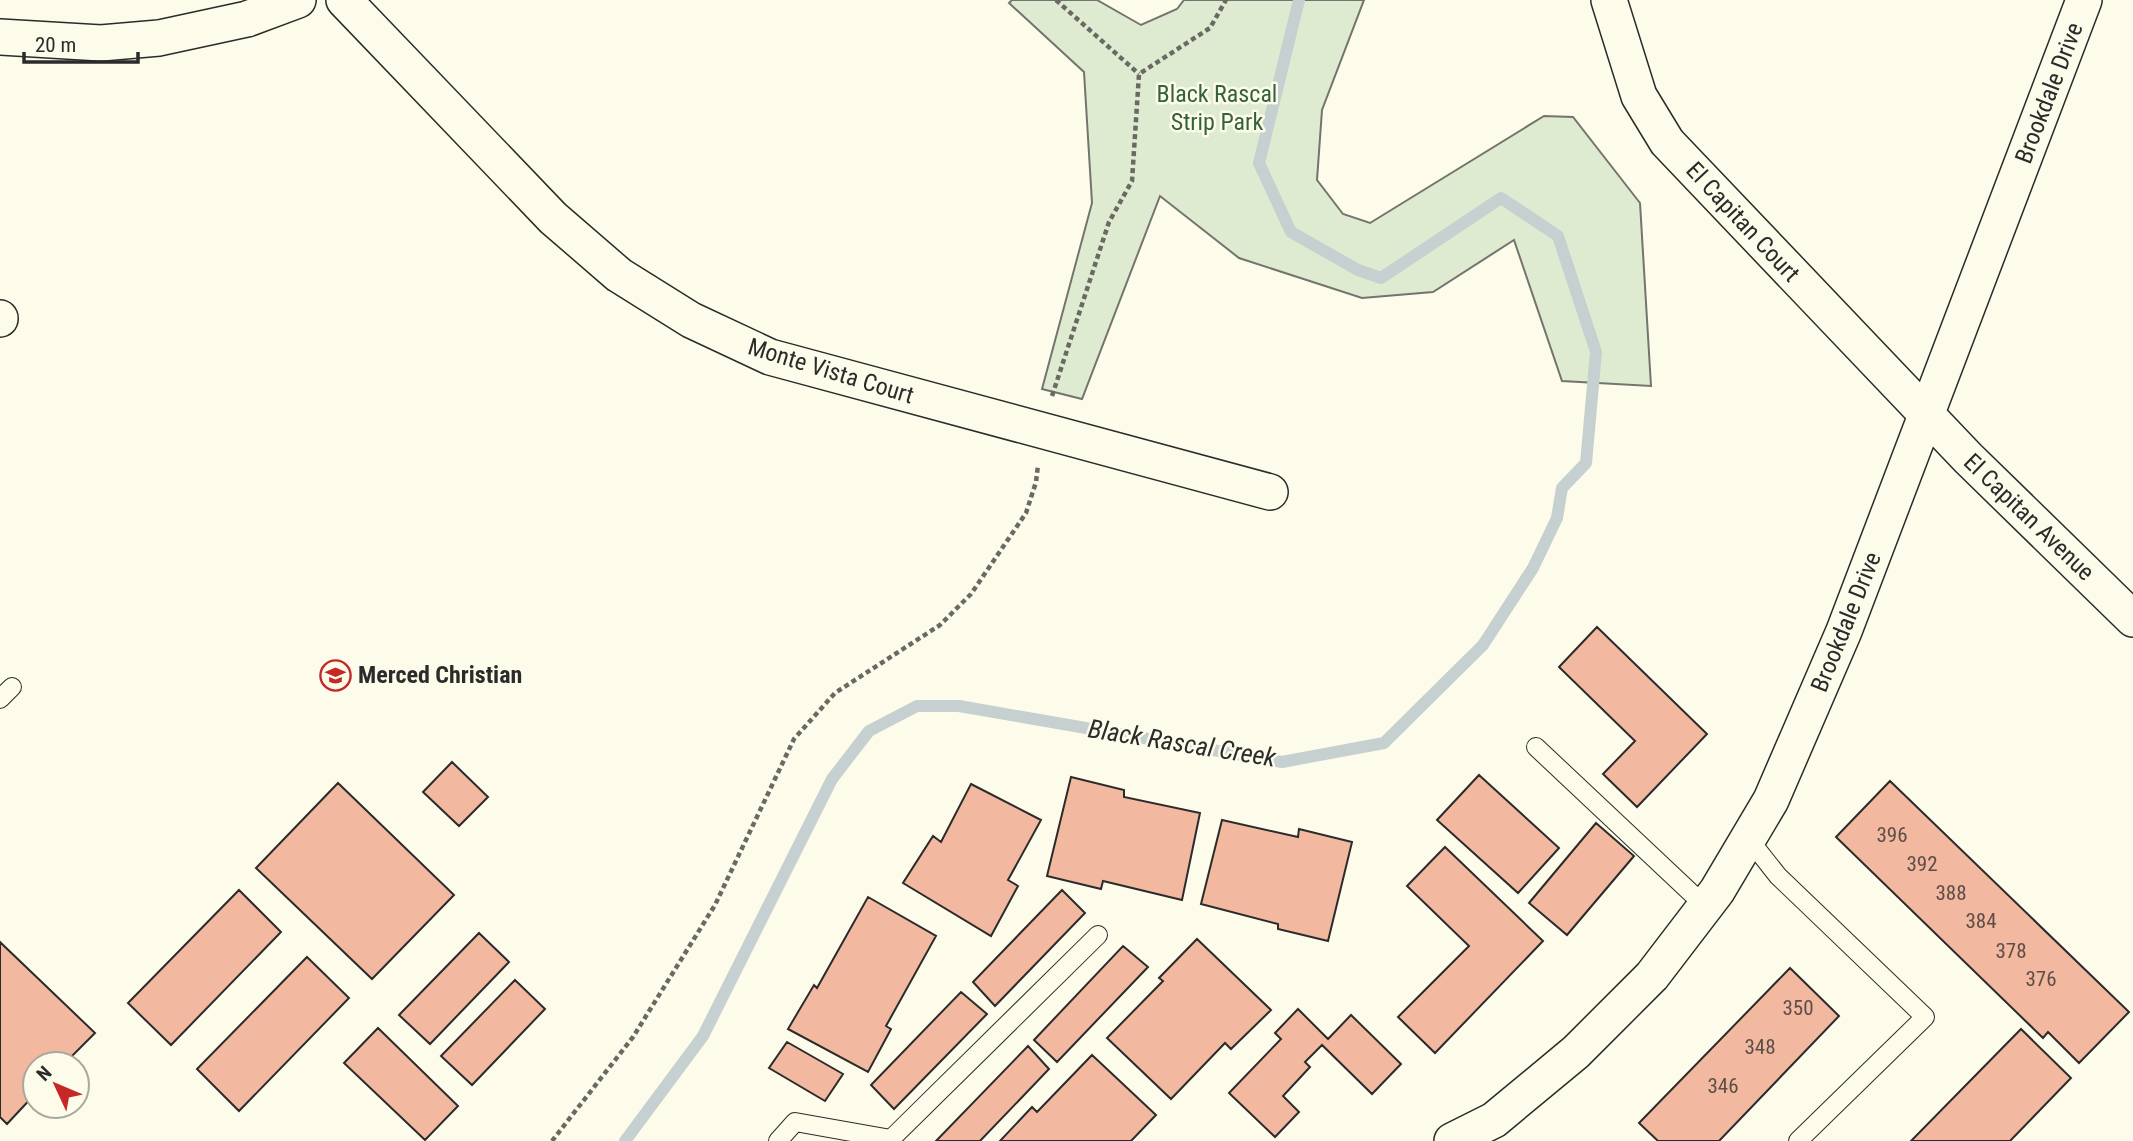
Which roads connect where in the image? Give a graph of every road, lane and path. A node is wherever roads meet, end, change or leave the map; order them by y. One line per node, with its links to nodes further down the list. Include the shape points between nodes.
1 (298, 0): 7 (street, via 247,19 159,38 101,43)
2 (344, 0): 12 (street, Monte Vista Court, via 553,218 619,275 691,320 770,357)
3 (1056, 0): 8 (path)
4 (1226, 0): 8 (path, via 1210,28)
5 (1609, 0): 10 (street, El Capitan Court, via 1639,96 1667,142)
6 (2084, 0): 10 (street, Brookdale Drive)
7 (0, 37)
8 (1139, 74): 9 (path, via 1132,181 1109,222)
9 (1052, 398)
10 (1927, 413): 13 (street, El Capitan Avenue); 15 (street, Brookdale Drive, via 1844,631 1771,800)
11 (1036, 482): 19 (path, via 1026,513 971,594 940,625 835,693 794,739 715,905 633,1037)
12 (1270, 492)
13 (2133, 619)
14 (1536, 747): 16 (lane)
15 (1748, 838): 16 (street, Brookdale Drive); 22 (lane, via 1779,876 1926,1017)
16 (1705, 906): 21 (street, Brookdale Drive, via 1652,976 1576,1052 1494,1120)
17 (1098, 935): 18 (lane)
18 (892, 1140): 20 (lane, via 795,1122)
19 (552, 1141)
20 (778, 1141)
21 (1452, 1141)
22 (1798, 1141)

